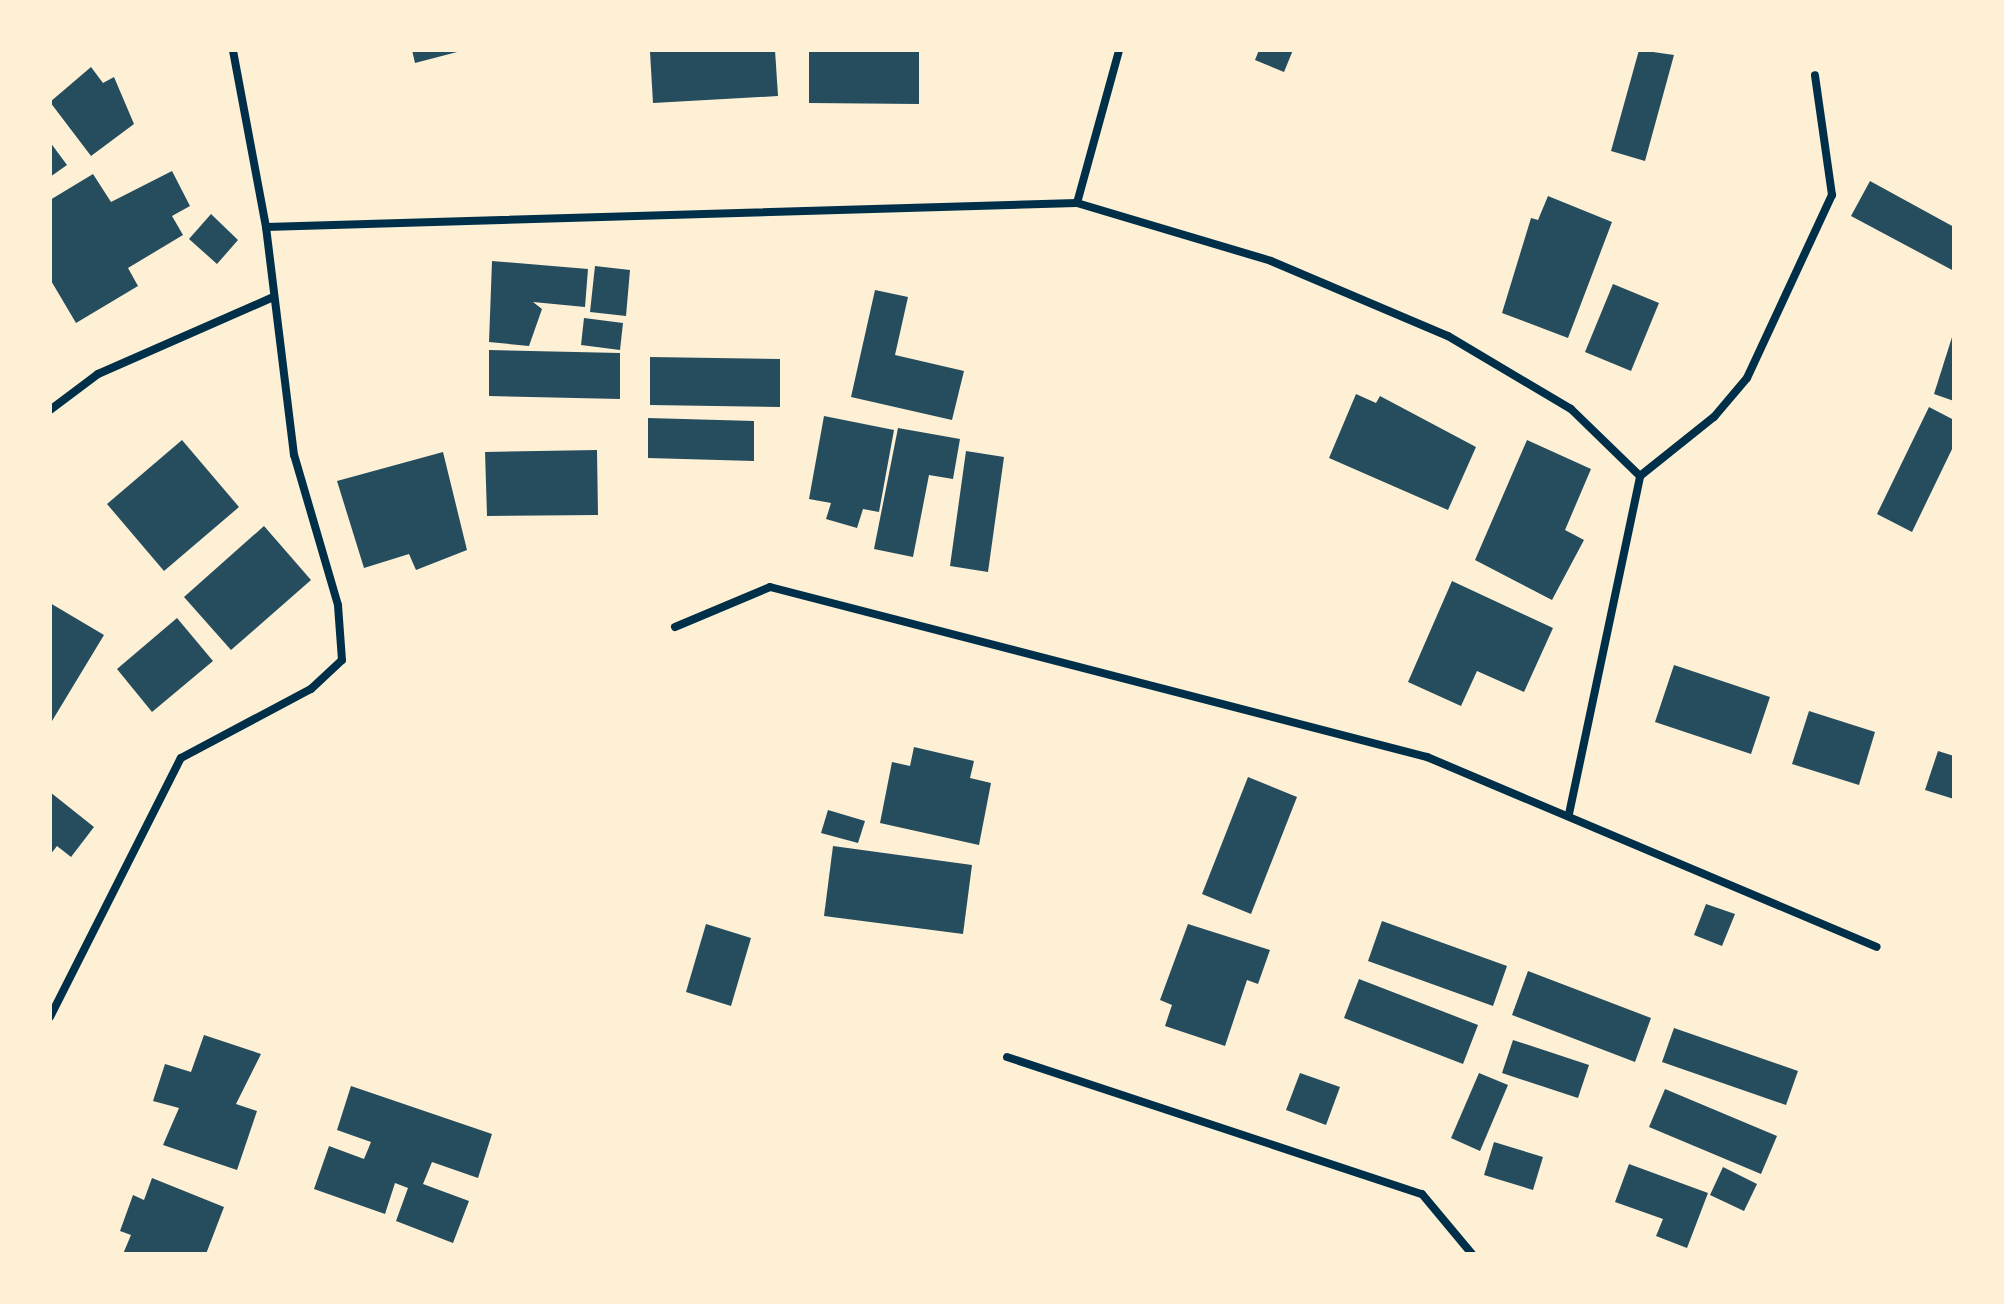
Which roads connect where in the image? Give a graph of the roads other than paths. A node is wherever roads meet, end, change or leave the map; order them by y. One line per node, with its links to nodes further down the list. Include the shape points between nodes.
1 (233, 50): 5 (street)
2 (1119, 50): 4 (street)
3 (1815, 75): 8 (street, via 1832,195 1747,378 1714,417)
4 (1077, 203): 5 (street); 8 (street, via 1271,261 1448,336 1571,409)
5 (266, 227): 6 (street)
6 (271, 298): 7 (street, via 98,374); 12 (street, via 294,455 338,605 342,660 311,689 181,758)
7 (50, 410)
8 (1640, 476): 10 (street)
9 (675, 627): 10 (street, via 770,587 1427,757)
10 (1569, 814): 11 (street)
11 (1877, 947)
12 (50, 1017)
13 (1007, 1057): 14 (street, via 1422,1194)
14 (1472, 1254)

